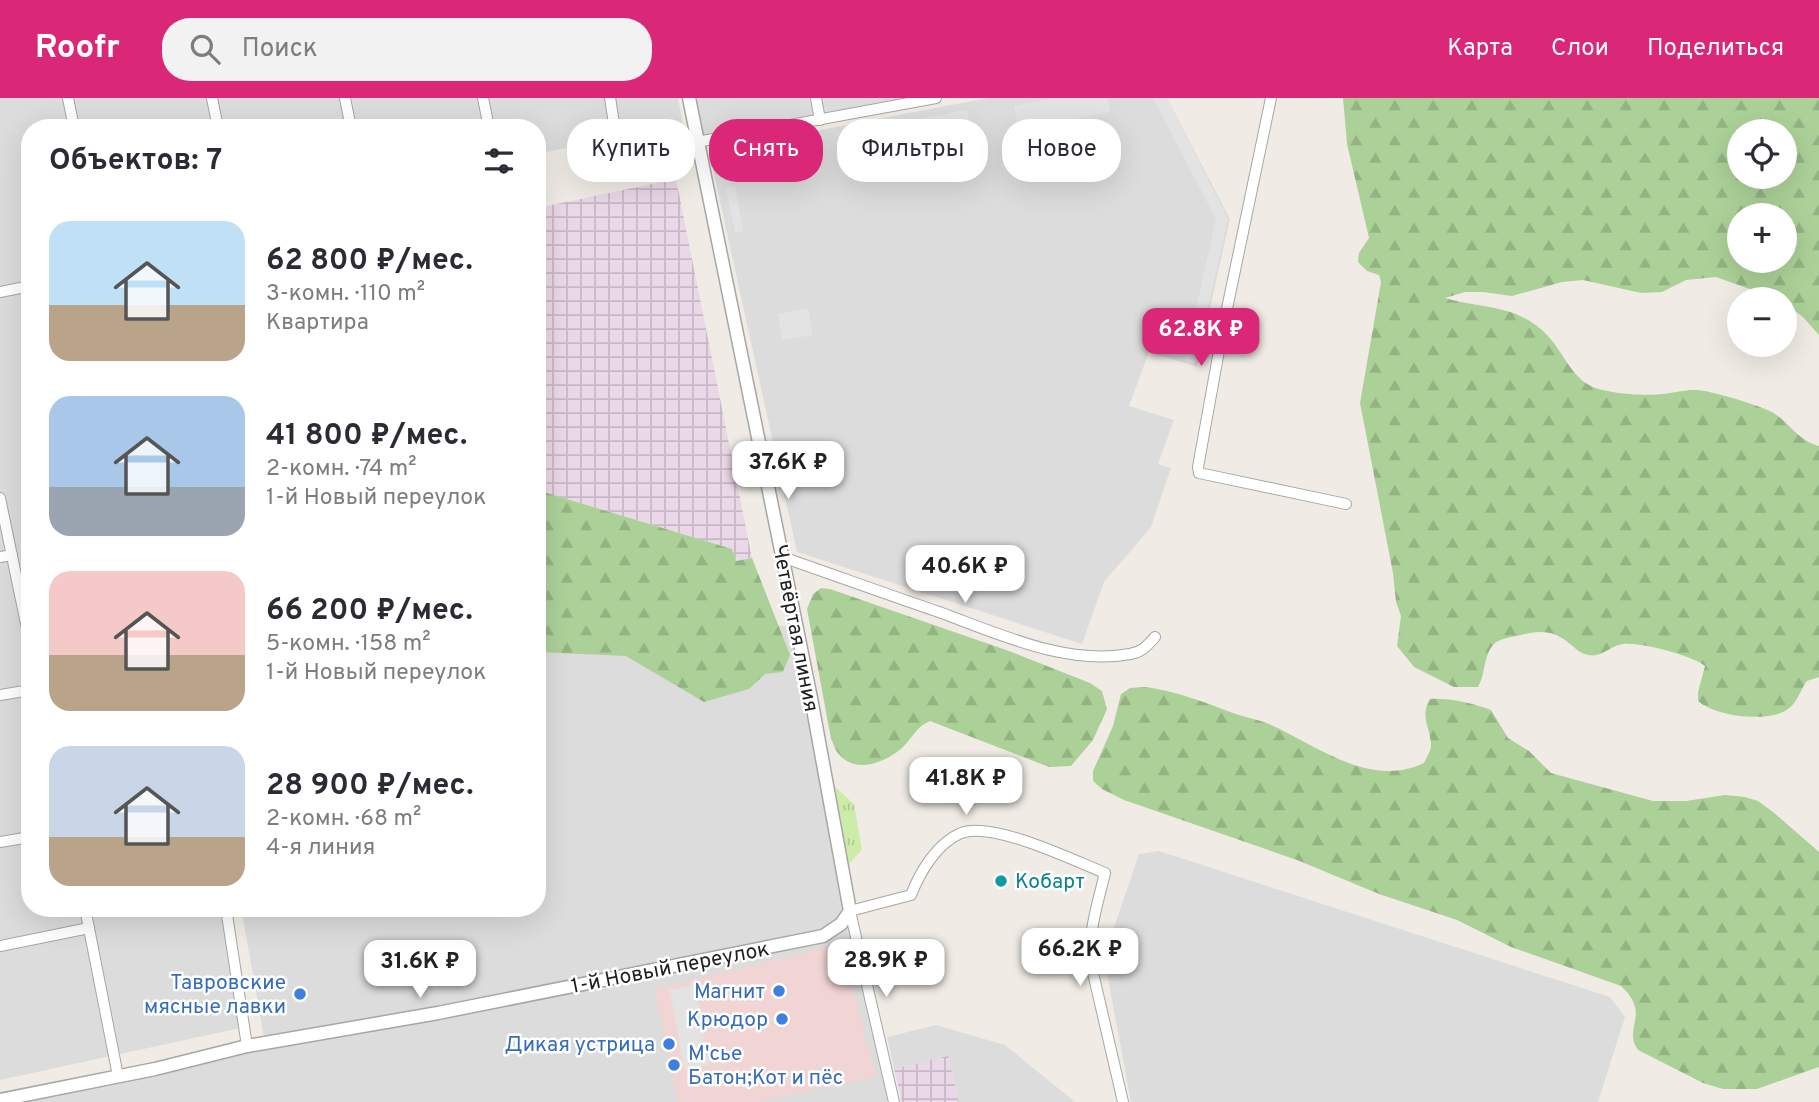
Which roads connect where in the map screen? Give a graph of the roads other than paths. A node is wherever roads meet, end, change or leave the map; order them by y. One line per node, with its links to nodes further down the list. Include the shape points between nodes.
1 (68, 98): 10 (street)
2 (212, 98): 11 (street)
3 (345, 98): 12 (street)
4 (483, 98): 13 (street)
5 (610, 98): 17 (street, via 620,144 628,152)
6 (689, 98): 17 (street, Четвёртая линия)
7 (816, 98): 14 (street)
8 (936, 98): 15 (street)
9 (1271, 98): 21 (street, via 1224,323 1199,473)
10 (72, 119)
11 (216, 119)
12 (349, 119)
13 (487, 119)
14 (820, 119)
15 (823, 119)
16 (709, 138): 17 (street)
17 (698, 140): 24 (street, Четвёртая линия)
18 (21, 288): 19 (street)
19 (0, 292)
20 (0, 498): 22 (street)
21 (1346, 505)
22 (12, 555): 23 (street); 25 (street)
23 (0, 557)
24 (782, 557): 26 (street, via 1066,652 1130,654 1144,650); 31 (street, Четвёртая линия)
25 (21, 599)
26 (1155, 637)
27 (21, 692): 28 (street)
28 (0, 695)
29 (21, 838): 30 (street)
30 (0, 842)
31 (850, 911): 36 (street, 1-й Новый переулок, via 823,936); 38 (street); 40 (street, 1-й Новый переулок, via 911,895 926,864 944,845 961,833 981,830 1105,873 1089,943 1090,960)
32 (87, 917): 34 (street)
33 (227, 917): 36 (street)
34 (89, 928): 35 (street); 37 (street)
35 (0, 946)
36 (247, 1046): 37 (street, 1-й Новый переулок)
37 (118, 1076): 39 (street, 1-й Новый переулок)
38 (893, 1099)
39 (0, 1100)
40 (1123, 1102)

